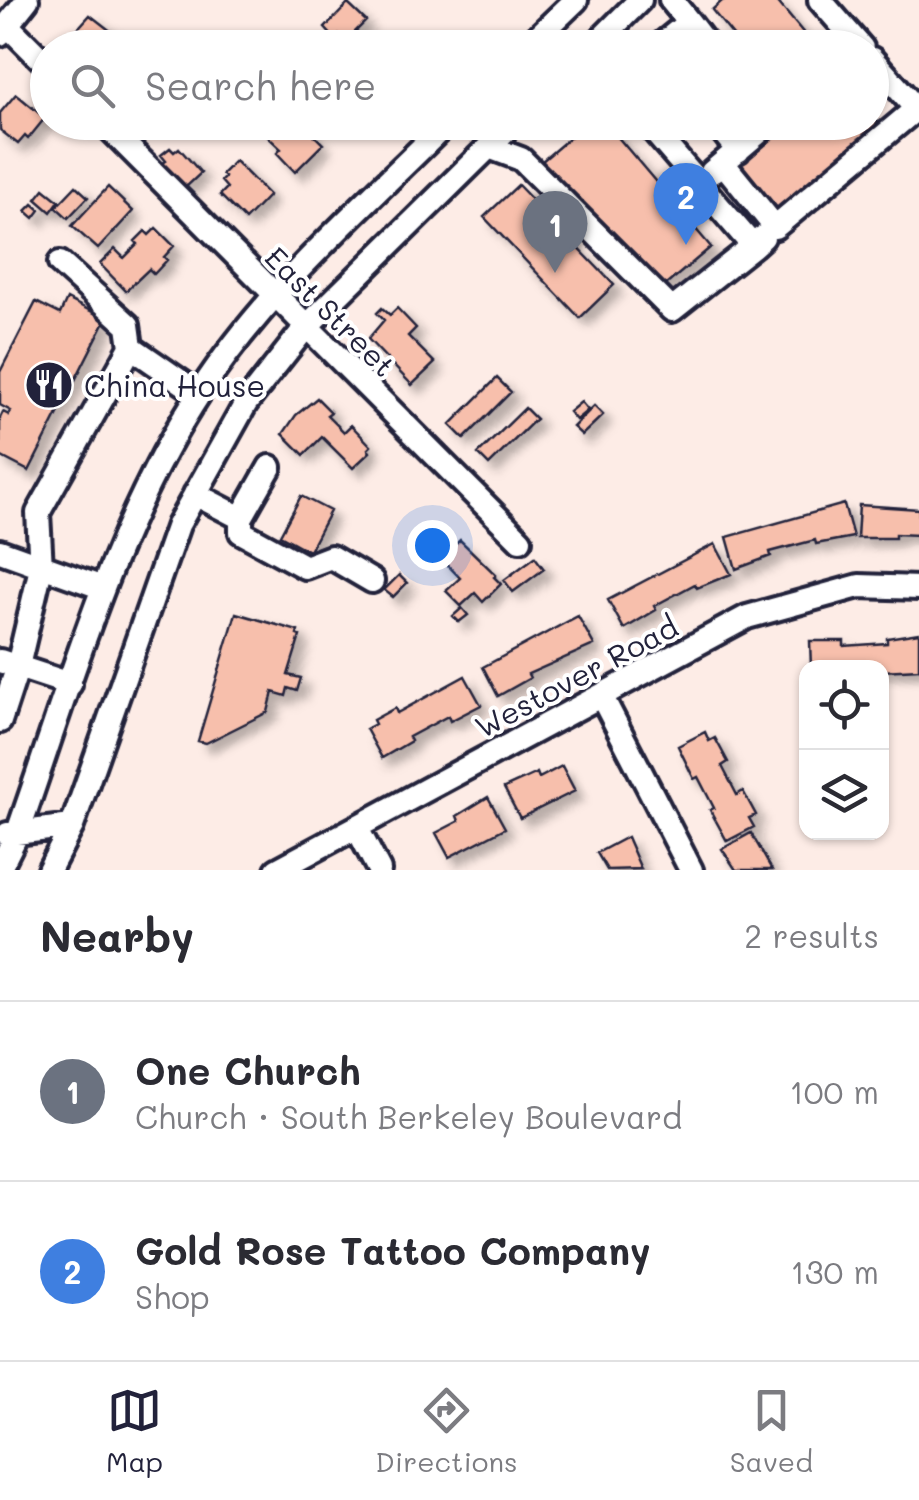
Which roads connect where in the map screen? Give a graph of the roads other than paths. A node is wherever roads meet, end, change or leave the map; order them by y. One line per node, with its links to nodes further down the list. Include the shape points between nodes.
1 (27, 0): 7 (street)
2 (576, 0): 8 (street)
3 (640, 0): 9 (street)
4 (672, 0): 6 (street)
5 (820, 0): 12 (street)
6 (689, 22): 10 (street); 11 (street)
7 (4, 30): 13 (street)
8 (545, 30)
9 (610, 30)
10 (679, 30)
11 (695, 30)
12 (846, 30)
13 (30, 51)
14 (889, 78): 15 (street)
15 (917, 110): 16 (street)
16 (889, 133)
17 (120, 140): 30 (street, East Street)
18 (430, 140): 30 (street)
19 (495, 140): 24 (street)
20 (661, 140): 26 (street)
21 (723, 140): 25 (street)
22 (750, 140): 25 (street)
23 (881, 140): 27 (street)
24 (489, 146): 28 (street, via 520,160 672,310); 31 (street)
25 (730, 157): 26 (street); 27 (street)
26 (698, 184): 28 (street)
27 (775, 227): 28 (street)
28 (752, 246)
29 (60, 264): 32 (street, via 128,326)
30 (273, 296): 31 (street, East Street); 33 (street)
31 (305, 328): 35 (street, via 246,403); 37 (street, East Street)
32 (131, 347): 33 (street); 39 (street, via 38,513)
33 (199, 394): 41 (street, via 124,532)
34 (270, 467): 36 (street)
35 (196, 494): 36 (street); 47 (street, via 178,526)
36 (241, 518): 40 (street, via 242,532 306,566 330,557)
37 (520, 540)
38 (0, 551): 39 (street)
39 (41, 568): 41 (street); 43 (street)
40 (372, 581)
41 (103, 588): 44 (street)
42 (919, 588): 45 (street, Westover Road, via 859,586 746,617)
43 (9, 664): 44 (street); 46 (street)
44 (70, 684): 49 (street)
45 (602, 698): 48 (street, Westover Road); 54 (street)
46 (0, 721)
47 (72, 826): 49 (street); 51 (street)
48 (356, 828): 52 (street, Westover Road); 53 (street)
49 (9, 834): 50 (street)
50 (0, 868)
51 (49, 870)
52 (277, 870)
53 (378, 870)
54 (691, 870)

